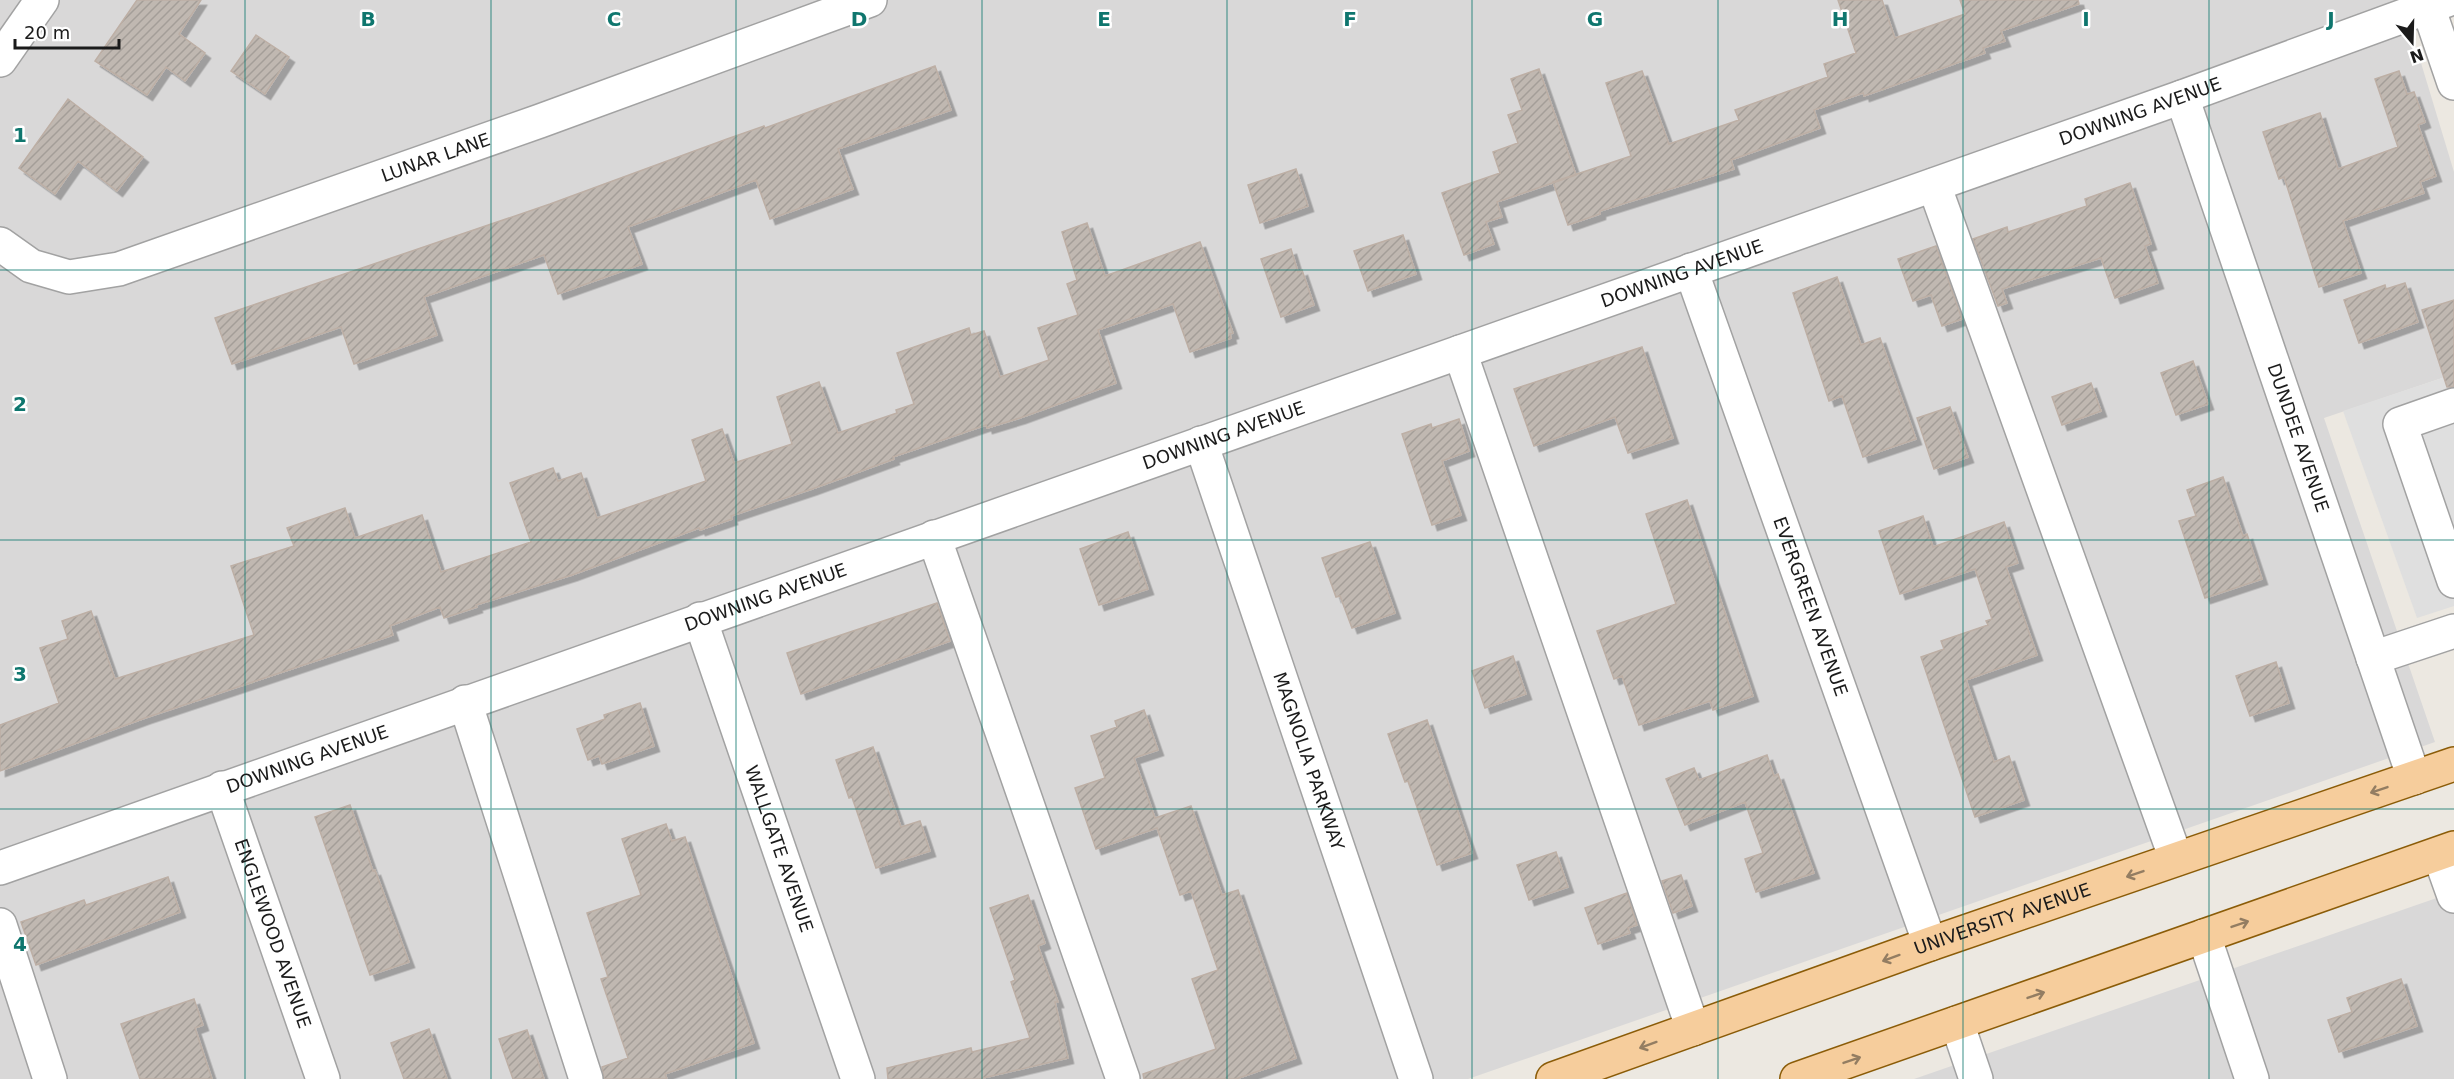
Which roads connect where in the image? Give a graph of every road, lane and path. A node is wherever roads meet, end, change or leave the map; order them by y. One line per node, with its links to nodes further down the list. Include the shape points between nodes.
1 (42, 0): 5 (street)
2 (870, 0): 9 (street, LUNAR LANE, via 118,269 69,277 31,266)
3 (2437, 3): 4 (street, DOWNING AVENUE); 6 (street)
4 (2381, 11): 7 (street, DOWNING AVENUE)
5 (0, 60)
6 (2454, 83)
7 (2182, 97): 8 (street, DOWNING AVENUE); 18 (street, DUNDEE AVENUE)
8 (1934, 185): 10 (street, DOWNING AVENUE); 24 (street)
9 (0, 244)
10 (1691, 270): 11 (street, DOWNING AVENUE); 29 (street, EVERGREEN AVENUE)
11 (1460, 352): 13 (street, DOWNING AVENUE); 31 (street)
12 (2454, 405): 15 (street, via 2400,424)
13 (1201, 442): 14 (street, DOWNING AVENUE); 37 (street, MAGNOLIA PARKWAY)
14 (934, 537): 16 (street, DOWNING AVENUE); 36 (street)
15 (2454, 580)
16 (700, 619): 19 (street, DOWNING AVENUE); 35 (street, WALLGATE AVENUE)
17 (2454, 631): 18 (street)
18 (2373, 658): 21 (street, DUNDEE AVENUE)
19 (465, 702): 22 (street, DOWNING AVENUE); 34 (street)
20 (2454, 764): 21 (main road, UNIVERSITY AVENUE)
21 (2414, 778): 24 (main road, UNIVERSITY AVENUE, one-way to 24)
22 (222, 788): 25 (street, DOWNING AVENUE); 33 (street, ENGLEWOOD AVENUE)
23 (2447, 851): 26 (street); 28 (main road, one-way to 23)
24 (2176, 859): 29 (main road, UNIVERSITY AVENUE, one-way to 29)
25 (0, 868)
26 (2454, 896)
27 (0, 926): 32 (street)
28 (2204, 936): 30 (main road, one-way to 28); 41 (street)
29 (1930, 944): 31 (main road, UNIVERSITY AVENUE, one-way to 31)
30 (1957, 1023): 39 (main road, one-way to 30); 40 (street)
31 (1693, 1029): 38 (main road, UNIVERSITY AVENUE, one-way to 38)
32 (50, 1079)
33 (323, 1079)
34 (586, 1079)
35 (858, 1079)
36 (1123, 1079)
37 (1416, 1079)
38 (1553, 1079)
39 (1797, 1079)
40 (1976, 1079)
41 (2252, 1079)

